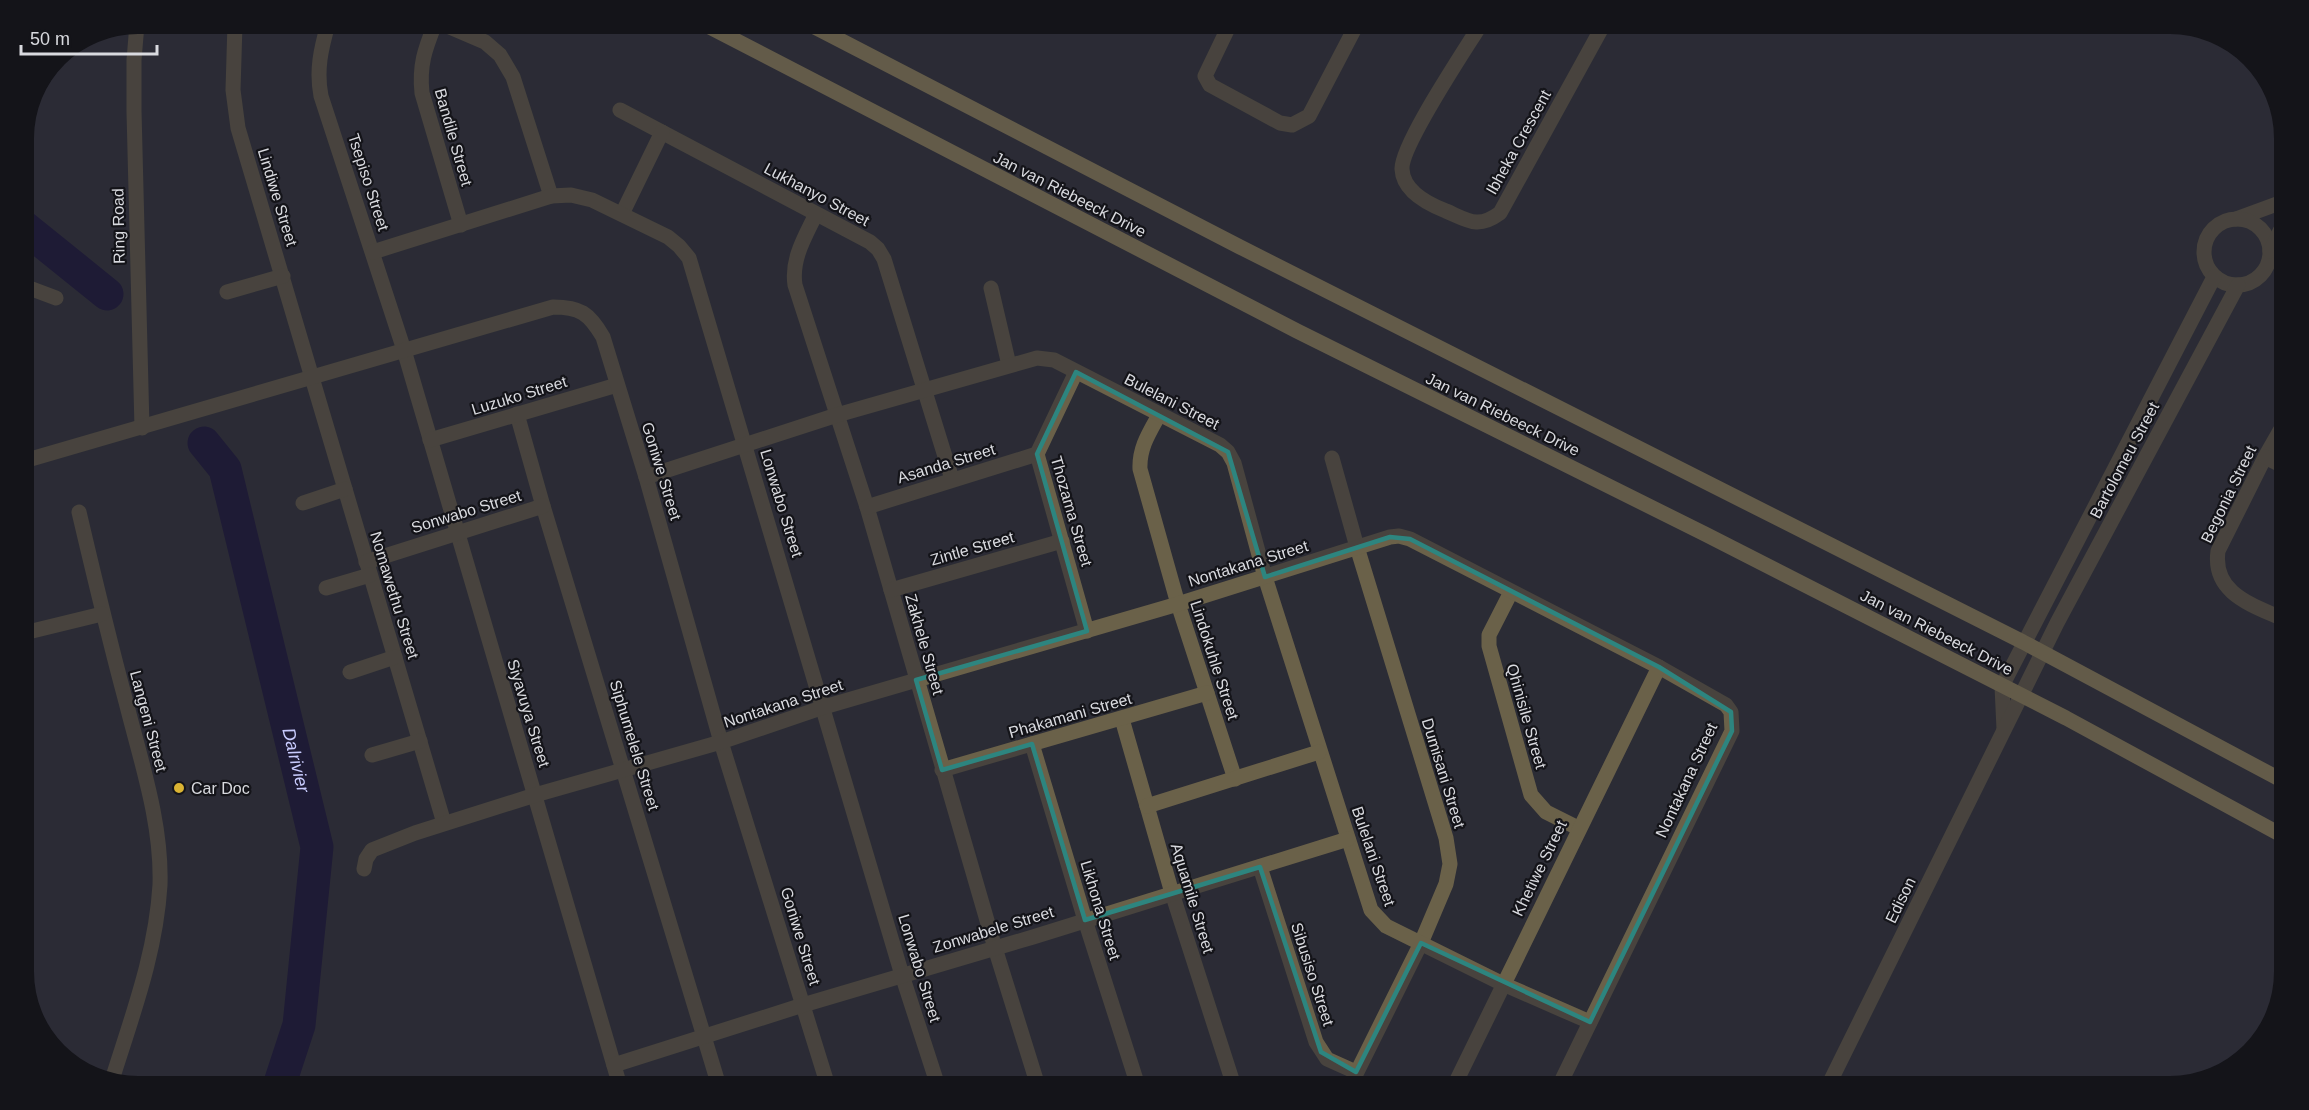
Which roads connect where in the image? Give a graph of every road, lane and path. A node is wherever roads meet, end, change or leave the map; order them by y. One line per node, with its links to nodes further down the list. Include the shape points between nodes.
1 (137, 34): 39 (street, Ring Road, via 134,111)
2 (235, 34): 23 (street, Lindiwe Street, via 233,90 238,128)
3 (326, 34): 22 (street, Tsepiso Street, via 319,63 321,96)
4 (431, 34): 19 (street, Bandile Street, via 420,73 422,93)
5 (466, 34): 14 (street, via 485,42 500,55 513,77)
6 (723, 34): 74 (main road, Jan van Riebeeck Drive, via 1286,326)
7 (828, 34): 68 (main road, Jan van Riebeeck Drive, via 1240,247)
8 (1225, 34): 9 (street, via 1205,76 1210,85 1280,123 1292,125 1309,116)
9 (1352, 34)
10 (1475, 34): 11 (street, Ibheka Crescent, via 1410,142 1402,169 1408,186 1428,204 1474,224 1489,221 1500,213)
11 (1598, 34)
12 (620, 110): 13 (street, Lukhanyo Street)
13 (662, 132): 16 (street); 17 (street, Lukhanyo Street)
14 (551, 196): 16 (street, Lonwabo Street, via 581,197); 19 (street, Lonwabo Street)
15 (2274, 205): 18 (street)
16 (622, 214): 42 (street, Lonwabo Street, via 668,237 689,258)
17 (816, 214): 35 (street, Lukhanyo Street, via 870,242 885,259); 37 (street, Zakhele Street, via 796,256 793,276)
18 (2236, 219): 21 (street, via 2259,228); 24 (street, via 2212,230 2206,241 2204,254)
19 (461, 225): 22 (street, Lonwabo Street)
20 (2274, 243): 21 (street)
21 (2270, 251): 25 (street, via 2261,275)
22 (373, 252): 30 (street, Tsepiso Street)
23 (283, 276): 28 (street); 33 (street, Lindiwe Street)
24 (2214, 277): 25 (street); 68 (street, Bartolomeu Street)
25 (2238, 285): 69 (street, Bartolomeu Street)
26 (991, 288): 31 (street)
27 (35, 290): 29 (street)
28 (227, 291)
29 (56, 298)
30 (404, 350): 33 (street, Goniwe Street); 34 (street, Goniwe Street, via 553,307 572,307 594,322 603,337); 40 (street, Siyavuya Street)
31 (1009, 365): 32 (street, Bulelani Street, via 1047,359); 35 (street, Bulelani Street)
32 (1076, 372): 38 (street, Bulelani Street); 43 (street, Thozama Street)
33 (313, 376): 39 (street, Goniwe Street); 50 (street, Nomawethu Street)
34 (617, 385): 36 (street, Luzuko Street); 48 (street, Goniwe Street)
35 (925, 390): 37 (street, Bulelani Street); 49 (street, Lukhanyo Street)
36 (518, 414): 40 (street, Luzuko Street); 52 (street, Siphumelele Street)
37 (837, 415): 42 (street, Bulelani Street); 53 (street, Zakhele Street)
38 (1159, 415): 59 (street, Bulelani Street, via 1228,452); 63 (street, Lindokuhle Street, via 1142,447 1140,469)
39 (142, 428): 45 (street, Goniwe Street)
40 (430, 440): 55 (street, Siyavuya Street)
41 (2274, 441): 44 (street, Begonia Street)
42 (746, 445): 48 (street, Bulelani Street); 77 (street, Lonwabo Street)
43 (1037, 454): 49 (street, Asanda Street); 56 (street, Thozama Street)
44 (2265, 457): 47 (street); 65 (street, Begonia Street, via 2218,551 2218,572 2231,591)
45 (35, 458)
46 (1332, 458): 57 (street, Dumisani Street)
47 (2274, 462)
48 (646, 477): 81 (street, Goniwe Street)
49 (952, 479): 53 (street, Asanda Street)
50 (345, 489): 51 (street); 58 (street, Nomawethu Street)
51 (303, 503)
52 (543, 506): 55 (street, Sonwabo Street); 85 (street, Siphumelele Street)
53 (867, 507): 61 (street, Zakhele Street)
54 (79, 512): 64 (street, Langeni Street)
55 (456, 533): 58 (street, Sonwabo Street); 89 (street, Siyavuya Street)
56 (1062, 541): 61 (street, Zintle Street); 67 (street, Thozama Street)
57 (1357, 548): 59 (street, Nontakana Street); 62 (street, Nontakana Street, via 1390,537 1410,538); 99 (street, Dumisani Street, via 1450,864 1446,884)
58 (368, 568): 60 (street, Sonwabo Street); 70 (street, Nomawethu Street)
59 (1265, 577): 63 (street, Nontakana Street); 83 (street, Bulelani Street)
60 (326, 588)
61 (891, 590): 73 (street, Zakhele Street)
62 (1511, 592): 71 (street, Nontakana Street); 92 (street, Qhinisile Street, via 1489,635 1489,646 1531,795 1546,812)
63 (1178, 604): 67 (street, Nontakana Street); 75 (street, Lindokuhle Street)
64 (102, 614): 66 (street); 107 (street, Langeni Street, via 151,800 160,885 148,964)
65 (2274, 615)
66 (35, 630)
67 (1088, 631): 73 (street, Nontakana Street)
68 (2023, 642): 69 (main road, Jan van Riebeeck Drive); 74 (street, Bartolomeu Street)
69 (2043, 653): 76 (street, Bartolomeu Street); 87 (main road, Jan van Riebeeck Drive)
70 (395, 657): 72 (street); 80 (street, Nomawethu Street)
71 (1659, 666): 92 (street, Khetiwe Street); 104 (street, Nontakana Street, via 1726,705 1731,712 1732,731)
72 (350, 672)
73 (916, 680): 77 (street, Nontakana Street); 86 (street, Zakhele Street)
74 (2002, 686): 76 (main road, Jan van Riebeeck Drive); 79 (street, Edison)
75 (1207, 693): 78 (street, Phakamani Street); 88 (street, Lindokuhle Street)
76 (2021, 696): 79 (street, Edison); 93 (main road, Jan van Riebeeck Drive)
77 (824, 707): 81 (street, Nontakana Street); 101 (street, Lonwabo Street)
78 (1122, 719): 82 (street, Phakamani Street); 90 (street, Aquamile Street)
79 (2004, 729): 119 (street, Edison)
80 (420, 741): 84 (street); 91 (street, Nomawethu Street)
81 (721, 742): 85 (street, Nontakana Street); 103 (street, Goniwe Street)
82 (1032, 744): 86 (street, Phakamani Street); 98 (street, Likhona Street)
83 (1319, 752): 88 (street); 94 (street, Bulelani Street)
84 (372, 755)
85 (623, 770): 89 (street, Nontakana Street); 105 (street, Siphumelele Street)
86 (942, 771): 100 (street, Zakhele Street)
87 (2274, 776)
88 (1235, 779): 90 (street)
89 (535, 795): 91 (street, Nontakana Street); 106 (street, Siyavuya Street)
90 (1147, 806): 97 (street, Aquamile Street)
91 (444, 824): 96 (street, Nontakana Street, via 372,850)
92 (1578, 828): 102 (street, Khetiwe Street)
93 (2274, 831)
94 (1348, 839): 95 (street, Zonwabele Street); 99 (street, Bulelani Street, via 1377,919)
95 (1260, 867): 97 (street, Zonwabele Street); 115 (street, Sibusiso Street, via 1316,1042 1327,1059)
96 (364, 869)
97 (1172, 893): 98 (street, Zonwabele Street); 114 (street, Aquamile Street)
98 (1084, 920): 100 (street, Zonwabele Street); 113 (street, Likhona Street)
99 (1421, 943): 102 (street, Bulelani Street); 116 (street, Dumisani Street)
100 (995, 948): 101 (street, Zonwabele Street); 112 (street, Zakhele Street)
101 (902, 975): 103 (street, Zonwabele Street); 111 (street, Lonwabo Street)
102 (1503, 984): 104 (street, Bulelani Street); 117 (street, Khetiwe Street)
103 (803, 1005): 105 (street, Zonwabele Street); 110 (street, Goniwe Street)
104 (1590, 1022): 118 (street, Nontakana Street)
105 (704, 1036): 106 (street, Zonwabele Street); 109 (street, Siphumelele Street)
106 (614, 1065): 108 (street, Siyavuya Street)
107 (114, 1072)
108 (617, 1076)
109 (717, 1076)
110 (825, 1076)
111 (935, 1076)
112 (1035, 1076)
113 (1135, 1076)
114 (1231, 1076)
115 (1349, 1076)
116 (1354, 1076)
117 (1459, 1076)
118 (1564, 1076)
119 (1833, 1076)

